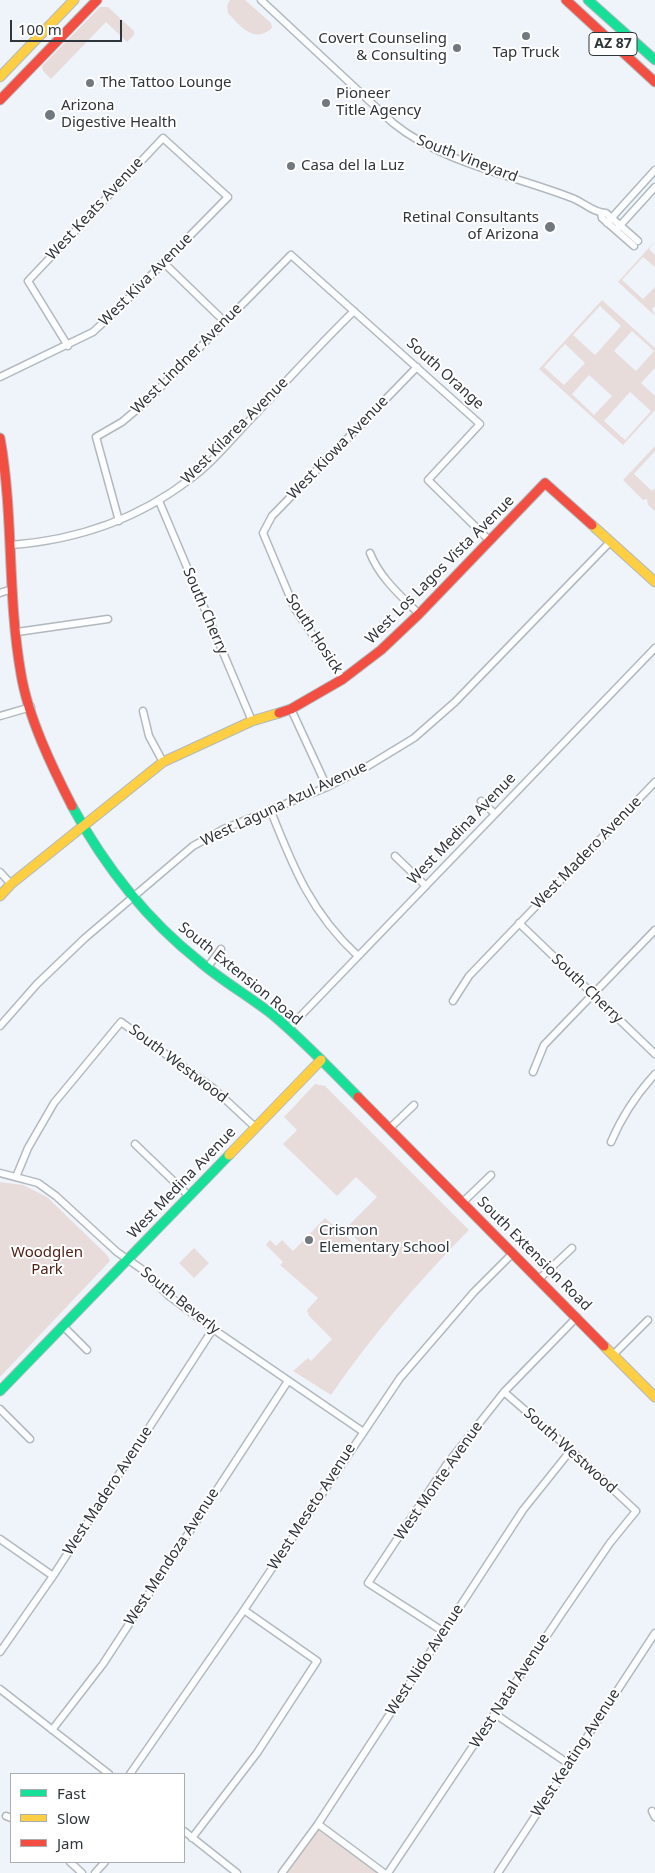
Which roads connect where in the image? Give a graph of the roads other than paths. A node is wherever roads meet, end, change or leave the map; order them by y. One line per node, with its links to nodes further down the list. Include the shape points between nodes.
1 (74, 0): 7 (street)
2 (96, 0): 9 (street)
3 (261, 0): 13 (street, South Vineyard, via 414,140 574,199)
4 (566, 0): 8 (street, AZ 87)
5 (588, 0): 6 (street, AZ 87)
6 (655, 60)
7 (0, 77)
8 (655, 82)
9 (0, 100)
10 (655, 170): 13 (street)
11 (655, 186): 14 (street)
12 (228, 197): 17 (street, West Kiva Avenue); 20 (street, West Keats Avenue, via 163,138 28,281)
13 (609, 220): 14 (street, South Vineyard)
14 (618, 228): 15 (street, South Vineyard)
15 (636, 244)
16 (291, 255): 18 (street, South Orange); 19 (street, West Lindner Avenue)
17 (164, 263): 19 (street); 20 (street, West Kiva Avenue, via 92,332)
18 (354, 311): 21 (street, South Orange); 24 (street, West Kilarea Avenue, via 192,478)
19 (225, 322): 25 (street, West Lindner Avenue, via 148,400 122,422 96,437)
20 (68, 346): 22 (street, West Kiva Avenue)
21 (417, 367): 26 (street, West Kiowa Avenue, via 272,516); 27 (street, South Orange, via 480,424 428,480)
22 (0, 377)
23 (0, 438): 29 (street, South Extension Road, via 5,462)
24 (159, 501): 25 (street, West Kilarea Avenue); 43 (street, South Cherry)
25 (119, 521): 29 (street, West Kilarea Avenue, via 78,535)
26 (263, 532): 38 (street, South Hosick, via 295,609)
27 (490, 542): 28 (street, West Los Lagos Vista Avenue, via 545,483); 34 (street, West Los Lagos Vista Avenue)
28 (610, 542): 31 (street); 46 (street, West Laguna Azul Avenue, via 455,702 421,732 368,766)
29 (11, 545): 32 (street, South Extension Road)
30 (370, 553): 34 (street, via 386,582)
31 (655, 582)
32 (12, 589): 33 (street); 36 (street, South Extension Road)
33 (0, 593)
34 (419, 614): 38 (street, West Los Lagos Vista Avenue, via 381,650)
35 (108, 619): 36 (street)
36 (17, 632): 39 (street, South Extension Road, via 20,668)
37 (655, 648): 49 (street, West Medina Avenue)
38 (343, 679): 40 (street, West Los Lagos Vista Avenue)
39 (31, 707): 42 (street); 50 (street, South Extension Road, via 61,786)
40 (291, 708): 43 (street, West Los Lagos Vista Avenue); 46 (street)
41 (143, 711): 44 (street, via 149,736)
42 (0, 716)
43 (252, 720): 44 (street, West Los Lagos Vista Avenue)
44 (163, 762): 50 (street, West Los Lagos Vista Avenue)
45 (655, 782): 57 (street, West Madero Avenue)
46 (327, 787): 48 (street, West Laguna Azul Avenue)
47 (481, 801): 49 (street)
48 (270, 810): 56 (street, West Laguna Azul Avenue, via 224,828 193,846); 60 (street, via 290,862 311,900 337,935)
49 (495, 814): 54 (street, West Medina Avenue)
50 (83, 826): 53 (street, West Los Lagos Vista Avenue); 56 (street, South Extension Road)
51 (395, 856): 54 (street)
52 (0, 872): 53 (street)
53 (12, 884): 55 (street, West Los Lagos Vista Avenue)
54 (426, 886): 60 (street, West Medina Avenue)
55 (0, 896)
56 (134, 898): 61 (street, South Extension Road); 64 (street, West Laguna Azul Avenue, via 85,938 37,984)
57 (519, 923): 62 (street, South Cherry); 63 (street, West Madero Avenue, via 469,976)
58 (655, 930): 62 (street)
59 (221, 949): 61 (street)
60 (358, 956): 65 (street, West Medina Avenue)
61 (207, 968): 65 (street, South Extension Road)
62 (593, 995): 66 (street, South Cherry); 68 (street, via 544,1045)
63 (453, 1001)
64 (0, 1026)
65 (288, 1029): 67 (street, South Extension Road)
66 (655, 1054)
67 (321, 1060): 71 (street, West Medina Avenue); 72 (street, South Extension Road)
68 (533, 1072)
69 (655, 1074): 73 (street, via 637,1094)
70 (414, 1105): 72 (street)
71 (255, 1128): 77 (street, South Westwood, via 214,1089 121,1022 54,1103 28,1148); 78 (street, West Medina Avenue)
72 (390, 1128): 79 (street, South Extension Road)
73 (611, 1142)
74 (135, 1144): 78 (street)
75 (0, 1174): 77 (street, South Beverly)
76 (491, 1175): 79 (street)
77 (16, 1177): 82 (street, South Beverly, via 38,1183 56,1196)
78 (189, 1196): 82 (street, West Medina Avenue)
79 (463, 1202): 81 (street, South Extension Road)
80 (572, 1248): 83 (street)
81 (513, 1253): 83 (street, South Extension Road); 95 (street, West Meseto Avenue, via 440,1330)
82 (126, 1260): 86 (street, West Medina Avenue); 87 (street, South Beverly, via 143,1270 169,1296)
83 (538, 1280): 84 (street, South Extension Road)
84 (577, 1317): 89 (street, South Extension Road); 92 (street, West Monte Avenue)
85 (648, 1320): 89 (street)
86 (63, 1326): 88 (street); 91 (street, West Medina Avenue)
87 (212, 1329): 90 (street, South Beverly); 100 (street, West Madero Avenue)
88 (87, 1350)
89 (613, 1355): 93 (street, South Extension Road)
90 (288, 1381): 95 (street, South Beverly); 107 (street, West Mendoza Avenue, via 103,1664)
91 (0, 1391)
92 (504, 1392): 97 (street, South Westwood); 102 (street, West Monte Avenue, via 447,1464 368,1584)
93 (655, 1397)
94 (0, 1410): 96 (street)
95 (362, 1431): 101 (street, West Meseto Avenue)
96 (30, 1439)
97 (571, 1450): 98 (street, South Westwood); 102 (street, West Nido Avenue, via 523,1510)
98 (636, 1511): 106 (street, West Natal Avenue, via 562,1612)
99 (0, 1539): 100 (street)
100 (53, 1576): 104 (street, West Madero Avenue)
101 (244, 1610): 110 (street, West Meseto Avenue); 113 (street, via 318,1661 257,1753)
102 (444, 1632): 111 (street, West Nido Avenue)
103 (655, 1633): 108 (street, West Keating Avenue)
104 (0, 1652)
105 (0, 1689): 107 (street)
106 (495, 1714): 108 (street); 120 (street, West Natal Avenue)
107 (52, 1730): 109 (street)
108 (570, 1764): 121 (street, West Keating Avenue)
109 (108, 1773)
110 (131, 1773)
111 (318, 1824): 119 (street, West Nido Avenue); 120 (street)
112 (185, 1833): 113 (street)
113 (192, 1838): 118 (street)
114 (71, 1863): 116 (street)
115 (104, 1863): 117 (street)
116 (82, 1873)
117 (95, 1873)
118 (237, 1873)
119 (282, 1873)
120 (386, 1873)
121 (498, 1873)

